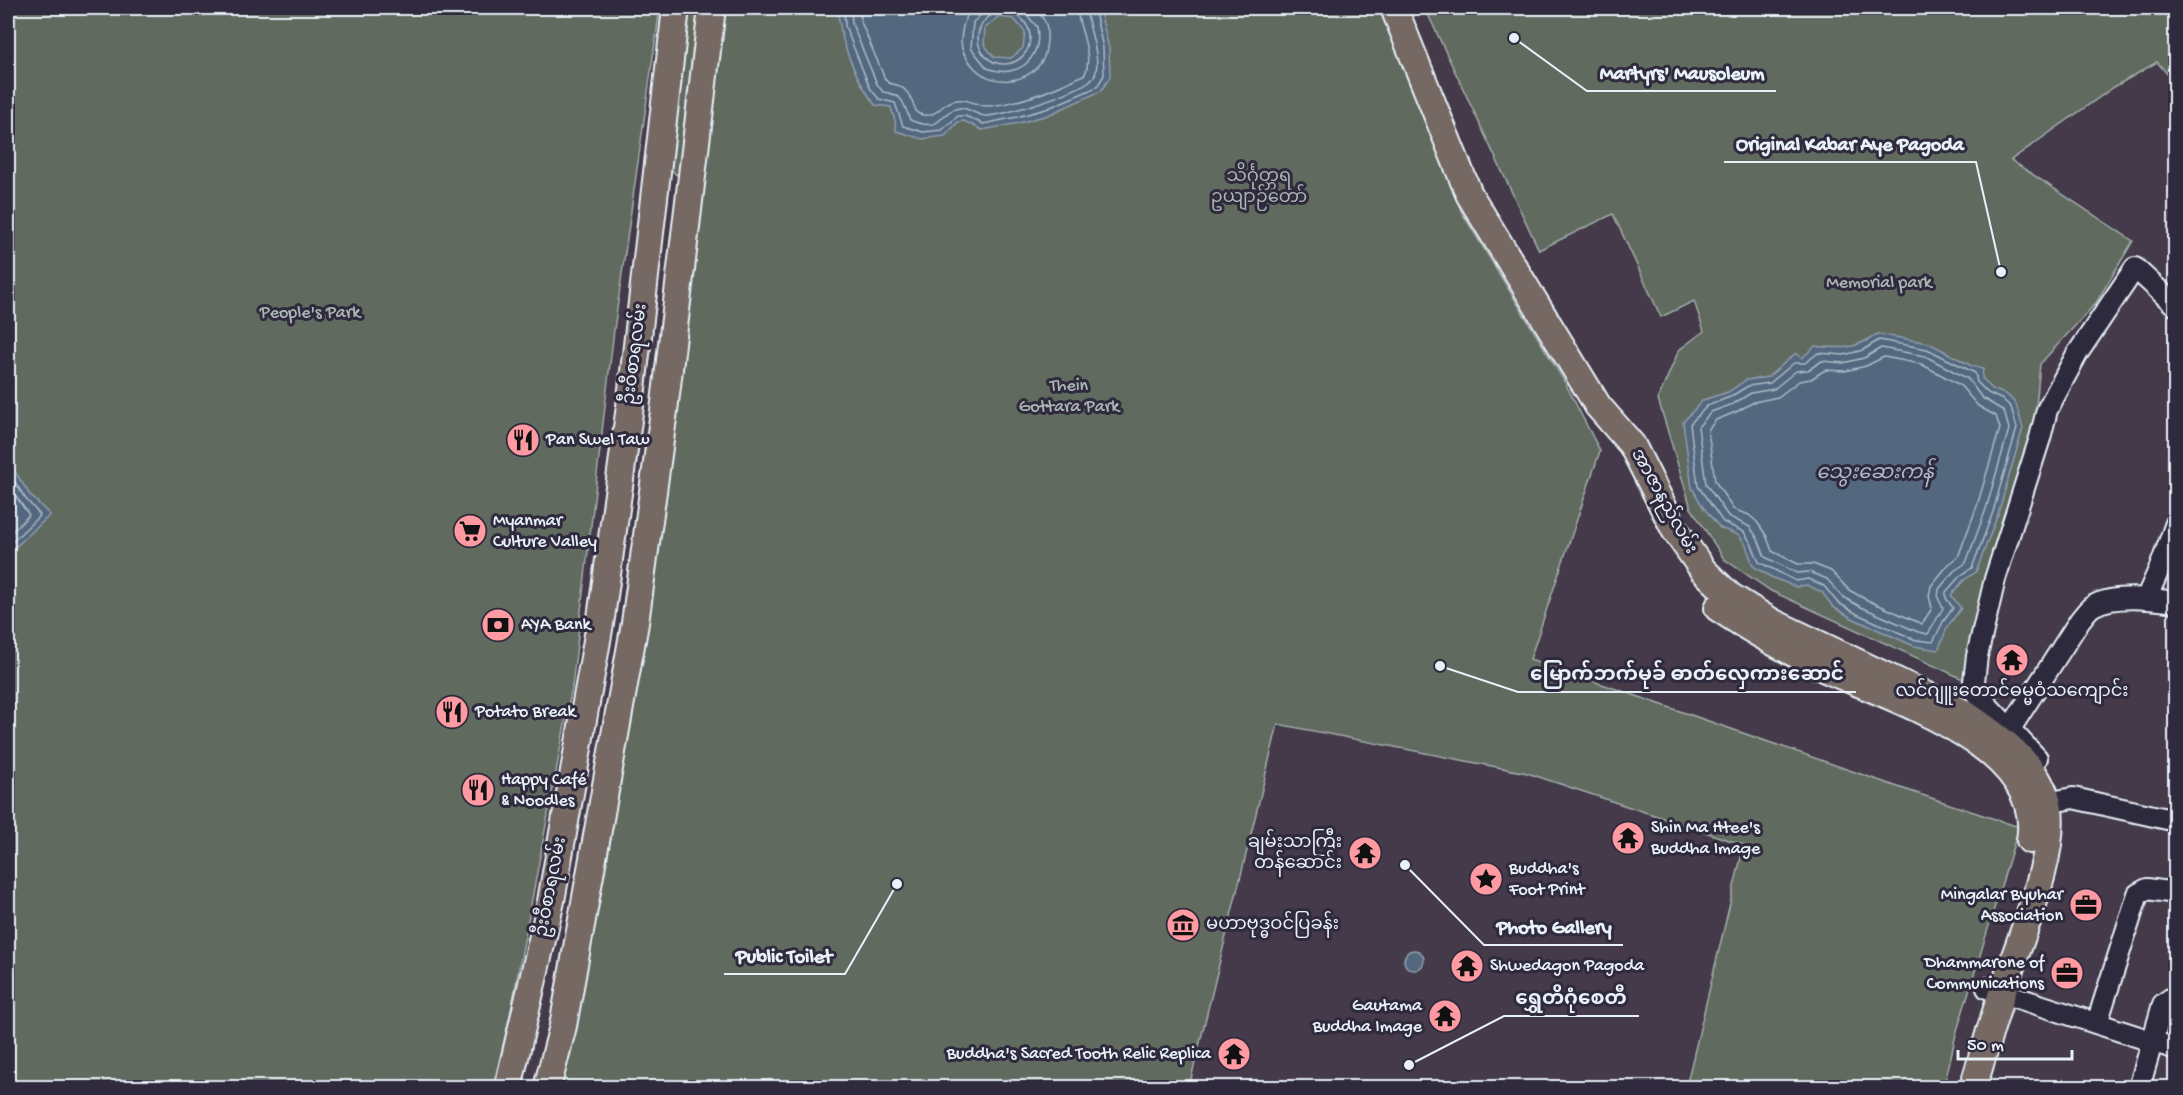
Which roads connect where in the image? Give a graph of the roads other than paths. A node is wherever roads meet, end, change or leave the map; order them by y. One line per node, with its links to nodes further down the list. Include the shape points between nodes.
1 (676, 8): 4 (main road, ဦးဝီစာရလမ်း)
2 (712, 8): 5 (main road, ဦးဝီစာရလမ်း)
3 (1394, 8): 10 (main road, အာဇာနည်လမ်း, via 1469,195 1598,406 1632,445 1697,576 1823,657)
4 (655, 187): 5 (main road); 20 (main road, ဦးဝီစာရလမ်း, via 601,618 551,901)
5 (691, 191): 21 (main road, ဦးဝီစာရလမ်း, via 635,622 563,1026)
6 (2175, 306): 11 (street, via 2135,268 2077,354 2047,410 1995,579 1973,690)
7 (2175, 523): 8 (street)
8 (2146, 599): 9 (street); 11 (street, via 2105,601 2091,607)
9 (2175, 602)
10 (1947, 713): 12 (main road, အာဇာနည်လမ်း, via 1990,730 2015,752); 15 (main road, အာဇာနည်လမ်း, via 2005,766 2024,792 2033,825)
11 (2010, 729): 12 (street, via 2043,766)
12 (2045, 797): 13 (street, via 2073,798); 15 (main road, အာဇာနည်လမ်း, via 2049,832 2043,865 2030,912)
13 (2175, 821)
14 (2175, 893): 17 (street, via 2147,890 2138,894)
15 (1994, 991): 17 (street); 22 (main road, အာဇာနည်လမ်း); 23 (main road, အာဇာနည်လမ်း)
16 (2175, 995): 18 (street, via 2163,1004)
17 (2097, 1023): 18 (street)
18 (2153, 1041): 19 (street); 24 (street)
19 (2175, 1049)
20 (508, 1088)
21 (547, 1088)
22 (1957, 1088)
23 (1973, 1088)
24 (2139, 1088)

